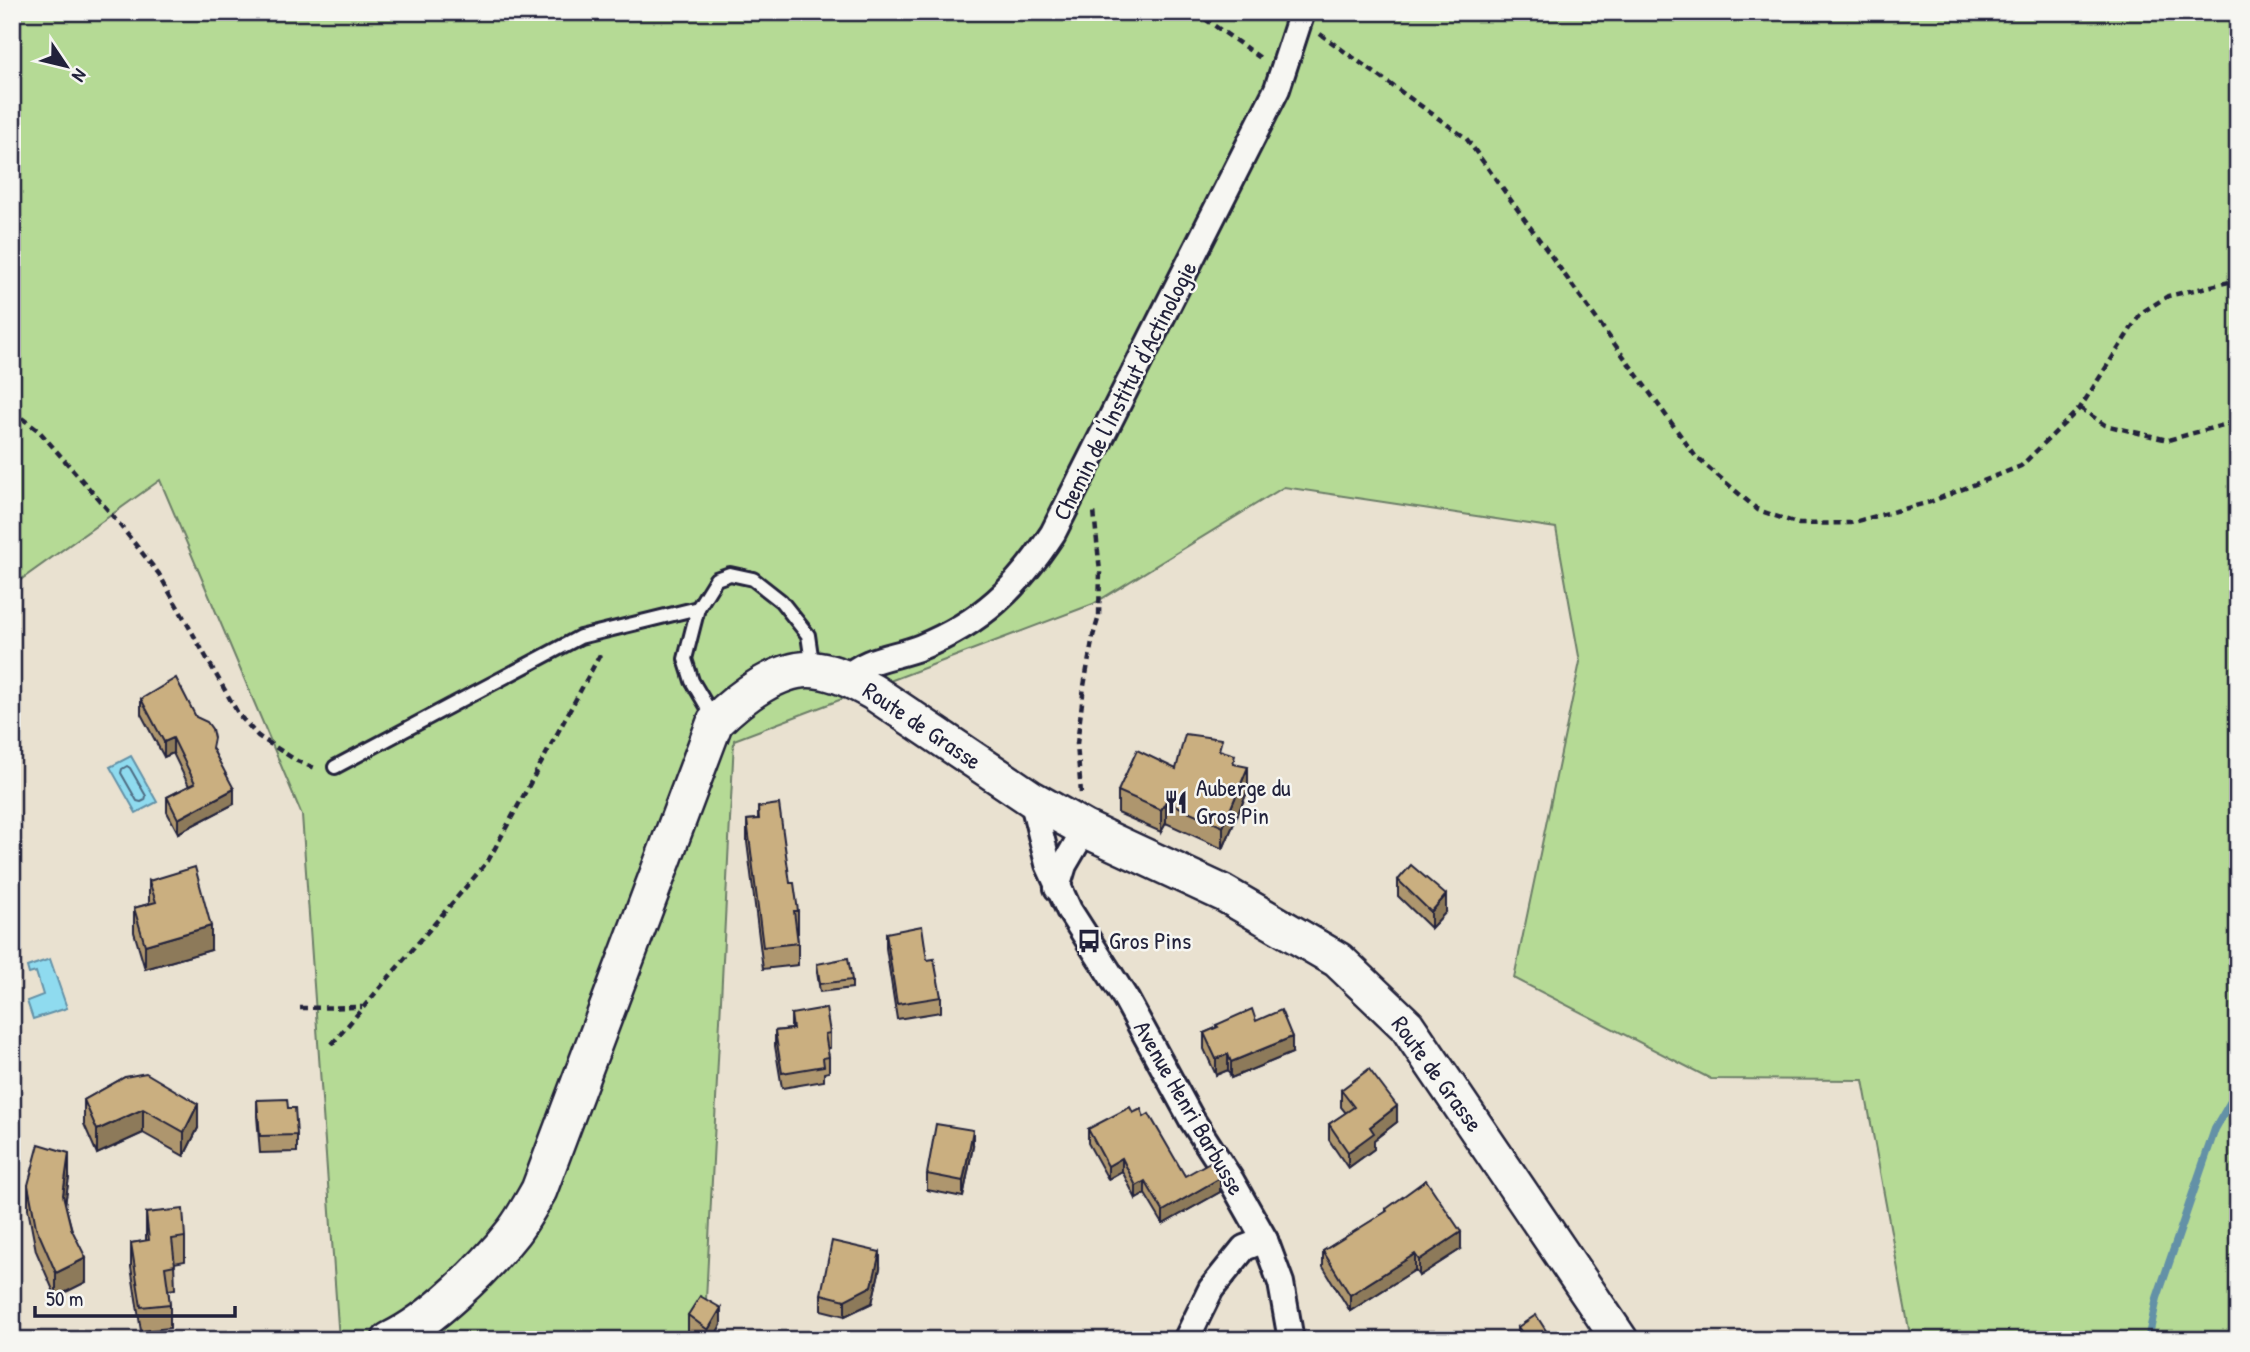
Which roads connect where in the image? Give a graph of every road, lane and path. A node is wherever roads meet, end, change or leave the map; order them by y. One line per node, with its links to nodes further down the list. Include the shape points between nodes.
1 (1195, 12): 3 (path)
2 (1297, 15): 3 (street, Chemin de l'Institut d'Actinologie); 5 (path, via 1466,138 1696,457 1758,510 1799,524 1850,523 1930,502 2021,466)
3 (1282, 73): 8 (street, Chemin de l'Institut d'Actinologie)
4 (2238, 280): 5 (path, via 2168,296 2141,313)
5 (2080, 408): 7 (path, via 2105,425 2168,440)
6 (12, 411): 14 (path, via 39,431 159,574 245,722 297,761 318,770)
7 (2238, 421)
8 (1084, 471): 12 (street, Chemin de l'Institut d'Actinologie, via 1053,533 1007,593 963,628 861,666); 16 (path, via 1095,515 1100,572 1099,616 1077,744)
9 (698, 608): 10 (lane); 11 (lane, via 716,579 730,574 752,579 781,601 808,635); 13 (lane, via 685,659)
10 (614, 629): 14 (lane, via 580,637); 18 (path, via 488,861)
11 (813, 669): 12 (main road, Route de Grasse); 13 (main road, Route de Grasse, via 756,687)
12 (847, 678): 15 (main road, Route de Grasse)
13 (715, 722): 22 (main road, Route de Grasse, via 539,1190 513,1231 477,1273)
14 (335, 767)
15 (1032, 799): 16 (main road, Route de Grasse); 17 (street, Avenue Henri Barbusse)
16 (1085, 829): 17 (street); 25 (main road, Route de Grasse, via 1223,894 1338,960 1407,1026)
17 (1057, 887): 21 (street, Avenue Henri Barbusse)
18 (363, 1007): 19 (path); 20 (path)
19 (300, 1008)
20 (332, 1044)
21 (1265, 1240): 23 (street, via 1244,1248 1211,1289); 24 (street, Avenue Henri Barbusse, via 1281,1283)
22 (390, 1340)
23 (1186, 1340)
24 (1291, 1340)
25 (1620, 1340)

